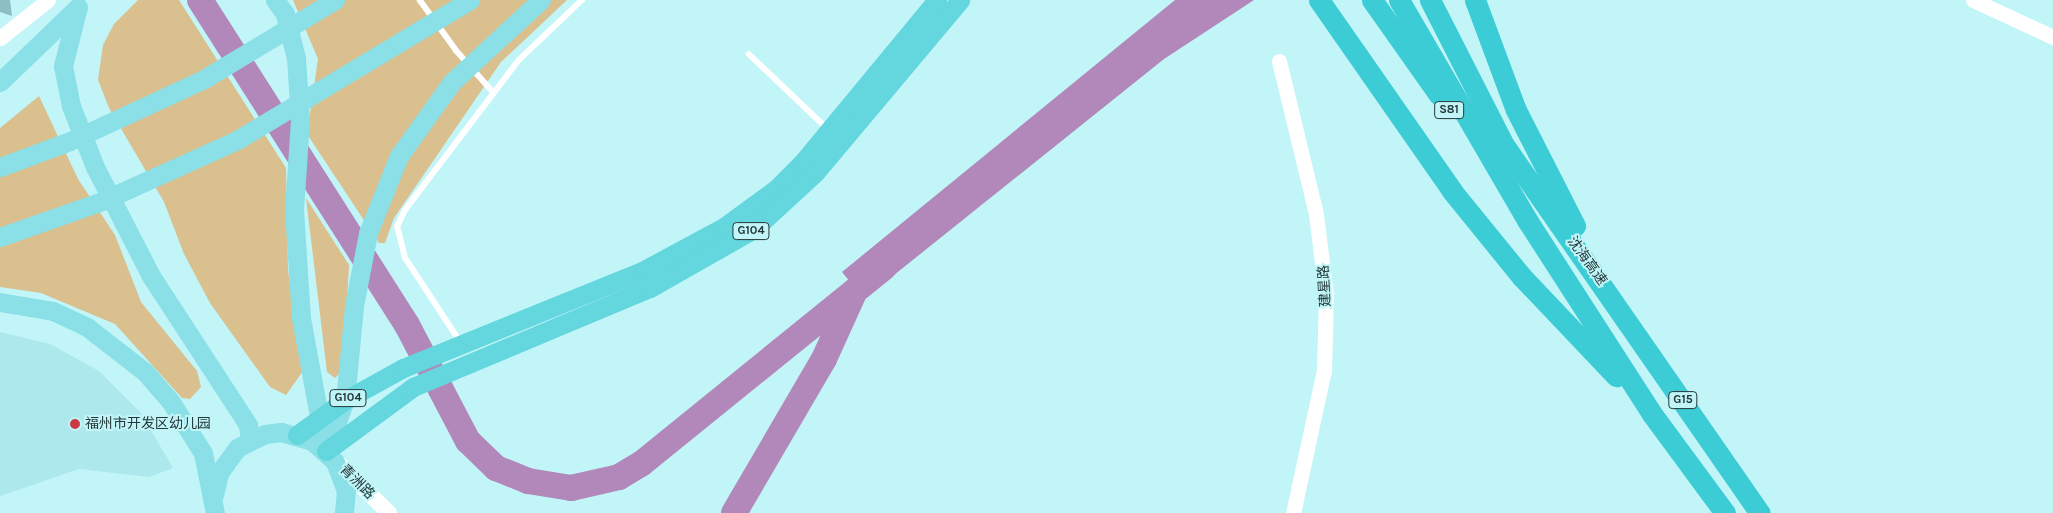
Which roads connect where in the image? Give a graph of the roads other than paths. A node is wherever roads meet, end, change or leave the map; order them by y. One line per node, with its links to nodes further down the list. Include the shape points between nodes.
1 (48, 0): 19 (street)
2 (275, 0): 34 (main road, via 285,14 296,58 300,120 294,210 301,318)
3 (335, 0): 26 (main road, via 204,79 70,141)
4 (420, 0): 24 (lane, via 456,50)
5 (470, 0): 28 (main road, via 237,140 102,200)
6 (540, 0): 32 (main road, via 452,82 399,156 368,232 354,306)
7 (582, 0): 24 (lane, via 519,60)
8 (937, 0): 25 (highway, G104)
9 (960, 0): 37 (highway, G104, via 815,173 754,230 650,288 413,387)
10 (1319, 0): 33 (highway, via 1452,190 1522,277)
11 (1372, 0): 27 (highway, S81)
12 (1398, 0): 27 (highway, 沈海高速 / G15)
13 (1430, 0): 29 (highway, 沈海高速 / G15, via 1504,145)
14 (1475, 0): 18 (highway)
15 (1481, 0): 18 (highway)
16 (1973, 0): 20 (street)
17 (81, 4): 23 (main road); 36 (main road, via 63,66 71,106 95,168 150,276 248,425)
18 (1484, 32): 29 (highway, via 1516,110)
19 (0, 38)
20 (2053, 38)
21 (749, 54): 25 (lane)
22 (1278, 61): 41 (street, 建星路, via 1316,214 1326,303 1324,370)
23 (0, 82)
24 (494, 93): 31 (lane, via 406,210 397,227 398,244 405,258)
25 (829, 130): 31 (highway, G104, via 776,189 724,227 644,270)
26 (0, 167)
27 (1527, 220): 33 (highway, 沈海高速 / G15)
28 (0, 237)
29 (1606, 286): 43 (highway, 沈海高速 / G15)
30 (0, 302): 38 (main road, via 53,311 87,327 145,372 171,402 203,453)
31 (461, 344): 32 (highway, G104, via 403,368)
32 (346, 400): 34 (highway, G104); 37 (main road)
33 (1652, 414): 42 (highway, 沈海高速 / G15)
34 (319, 417): 35 (highway, G104); 37 (main road)
35 (298, 435): 36 (main road, via 265,434); 37 (main road)
36 (250, 440): 38 (main road, via 226,459 218,473)
37 (326, 450): 39 (main road, via 342,475); 40 (main road, 青洲路)
38 (215, 513)
39 (344, 513)
40 (389, 513)
41 (1293, 513)
42 (1725, 513)
43 (1760, 513)

